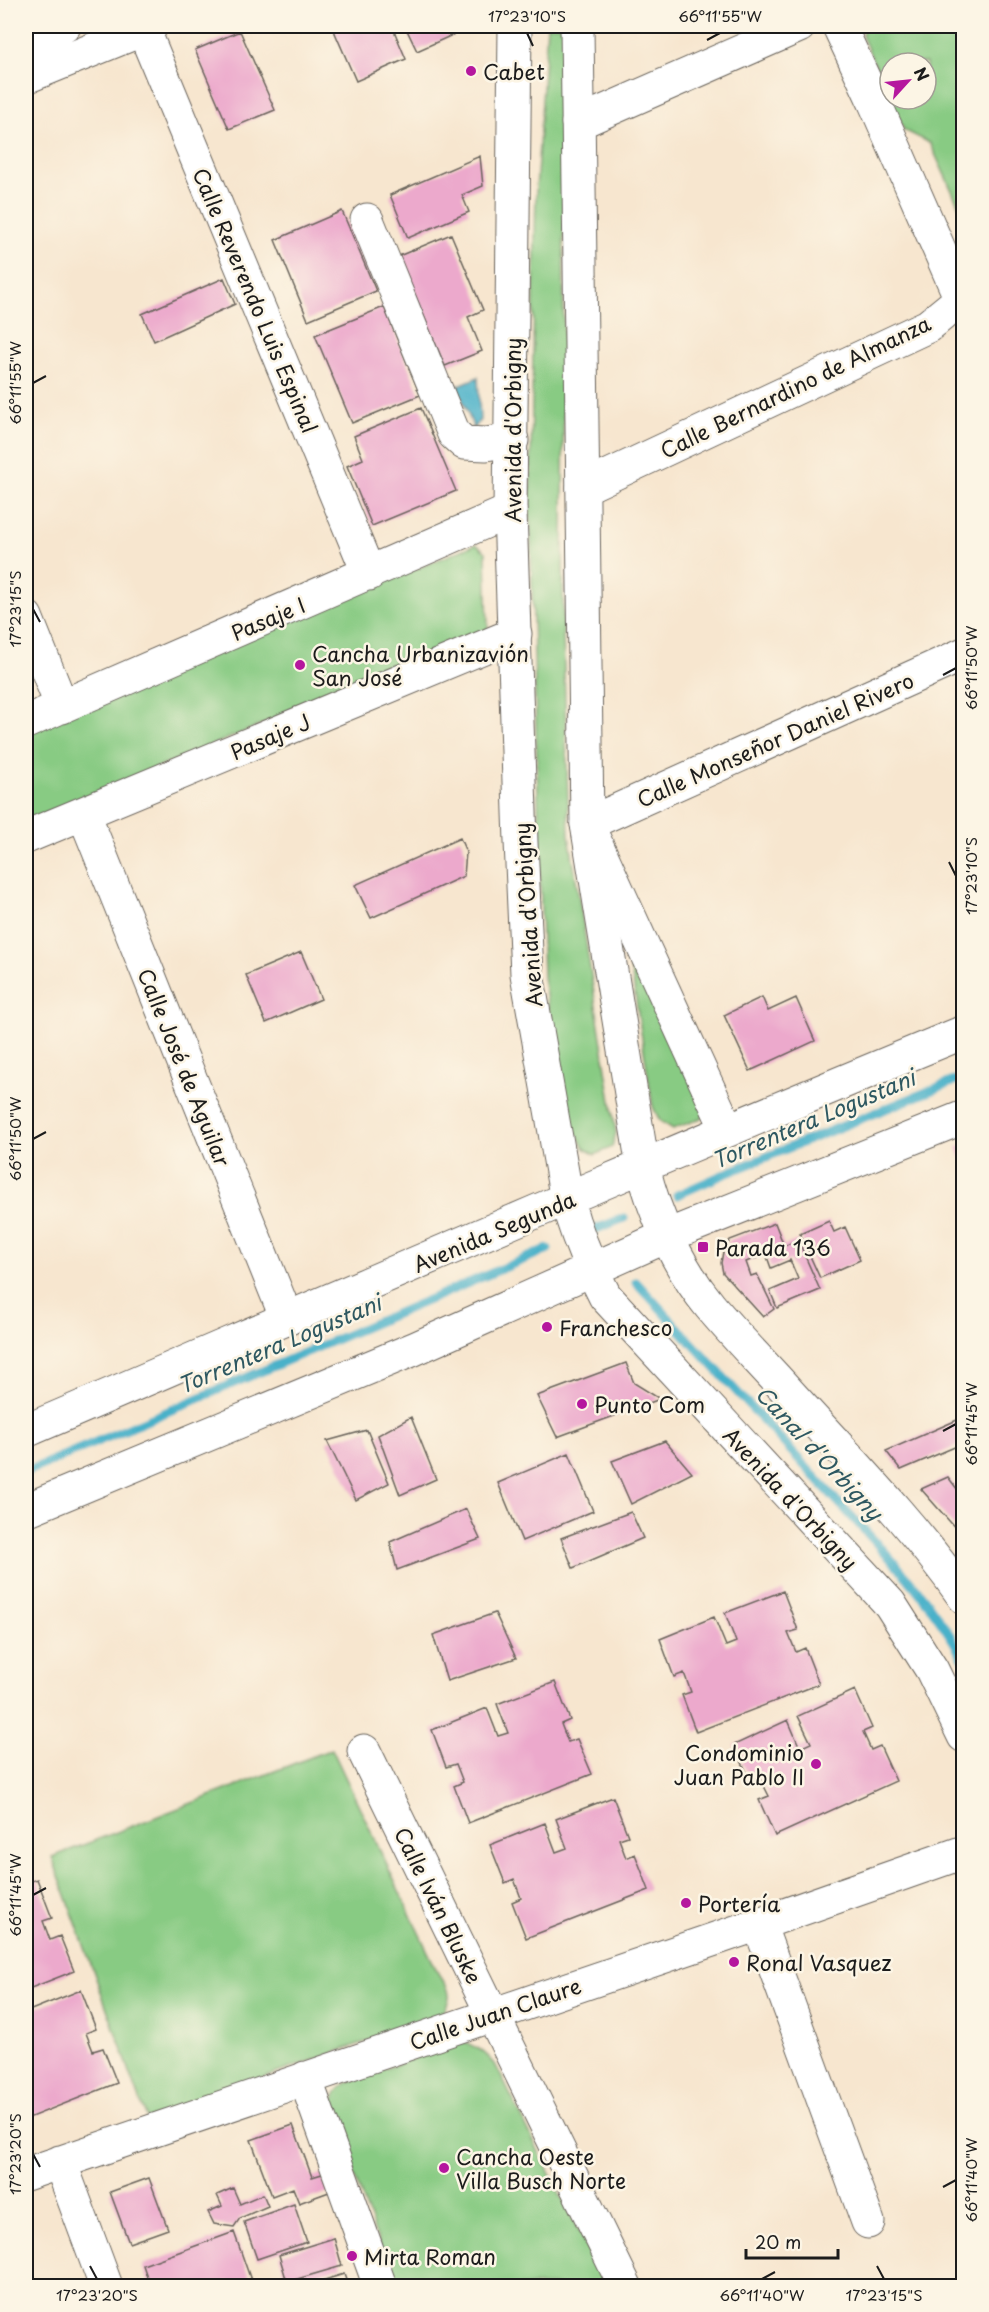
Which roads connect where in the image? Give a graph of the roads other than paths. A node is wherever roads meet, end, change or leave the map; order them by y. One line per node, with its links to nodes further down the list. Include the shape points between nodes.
1 (64, 26): 7 (street)
2 (515, 26): 11 (street, Avenida d'Orbigny)
3 (577, 26): 9 (street)
4 (799, 26): 9 (street)
5 (838, 26): 12 (street, Calle Bernardino de Almanza, via 961,299 928,326)
6 (145, 27): 8 (street); 14 (street, Calle Reverendo Luis Espinal)
7 (26, 43)
8 (26, 77)
9 (578, 123): 12 (street)
10 (367, 220): 11 (street, via 454,434 464,443)
11 (512, 440): 13 (street, Avenida d'Orbigny)
12 (583, 488): 21 (street)
13 (510, 512): 14 (street, Pasaje I); 16 (street, Avenida d'Orbigny)
14 (369, 574): 18 (street, Pasaje I)
15 (26, 617): 18 (street)
16 (515, 634): 20 (street, Pasaje J); 27 (street, Avenida d'Orbigny, via 527,974)
17 (963, 654): 21 (street, Calle Monseñor Daniel Rivero)
18 (63, 707): 19 (street, Pasaje I)
19 (26, 722)
20 (84, 814): 22 (street, Pasaje J); 30 (street, Calle José de Aguilar)
21 (587, 824): 25 (street); 26 (street)
22 (26, 837)
23 (963, 1032): 25 (street, Avenida Segunda)
24 (963, 1117): 28 (street)
25 (728, 1129): 26 (street, Avenida Segunda)
26 (643, 1167): 27 (street, Avenida Segunda); 28 (street)
27 (567, 1200): 29 (street, Avenida d'Orbigny); 30 (street, Avenida Segunda)
28 (667, 1236): 29 (street); 33 (street, via 709,1305 873,1485 948,1574)
29 (592, 1271): 32 (street); 34 (street, Avenida d'Orbigny, via 605,1296 634,1329 890,1604 932,1670)
30 (287, 1319): 31 (street, Avenida Segunda)
31 (26, 1431)
32 (26, 1510)
33 (963, 1598)
34 (963, 1736)
35 (364, 1751): 38 (street, Calle Iván Bluske)
36 (963, 1852): 37 (street, Calle Juan Claure)
37 (759, 1924): 38 (street, Calle Juan Claure); 42 (street)
38 (493, 2014): 39 (street, Calle Juan Claure); 45 (street, Calle Iván Bluske)
39 (305, 2078): 40 (street, Calle Juan Claure); 44 (street)
40 (60, 2162): 41 (street, Calle Juan Claure); 43 (street)
41 (26, 2174)
42 (868, 2222)
43 (106, 2286)
44 (380, 2286)
45 (625, 2286)

